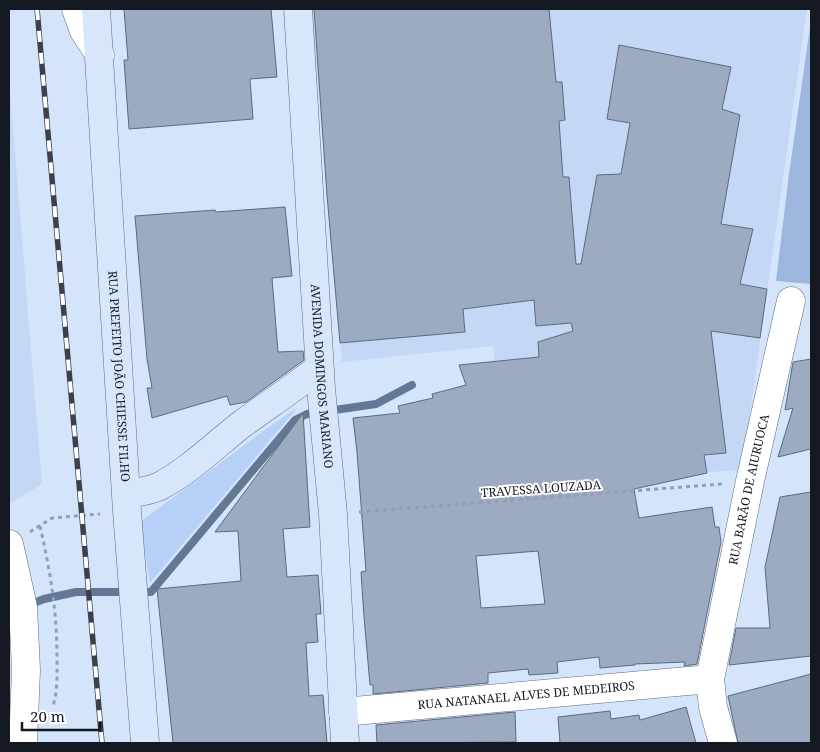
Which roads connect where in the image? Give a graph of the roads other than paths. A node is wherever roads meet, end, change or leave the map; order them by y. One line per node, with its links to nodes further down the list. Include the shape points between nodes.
1 (76, 9): 4 (street, via 84,31)
2 (96, 9): 4 (main road, RUA PREFEITO JOÃO CHIESSE FILHO)
3 (298, 9): 6 (main road, AVENIDA DOMINGOS MARIANO)
4 (100, 56): 7 (main road, RUA PREFEITO JOÃO CHIESSE FILHO)
5 (791, 301): 9 (street, RUA BARÃO DE AIURUOCA)
6 (320, 378): 7 (main road, via 290,391 186,469); 10 (main road, AVENIDA DOMINGOS MARIANO, via 332,514)
7 (127, 502): 12 (main road, RUA PREFEITO JOÃO CHIESSE FILHO)
8 (9, 545): 11 (street, via 23,607 26,670)
9 (710, 680): 10 (street, RUA NATANAEL ALVES DE MEDEIROS); 14 (street, RUA BARÃO DE AIURUOCA, via 713,707)
10 (343, 712): 13 (main road, AVENIDA DOMINGOS MARIANO)
11 (23, 743)
12 (145, 743)
13 (345, 743)
14 (723, 743)

